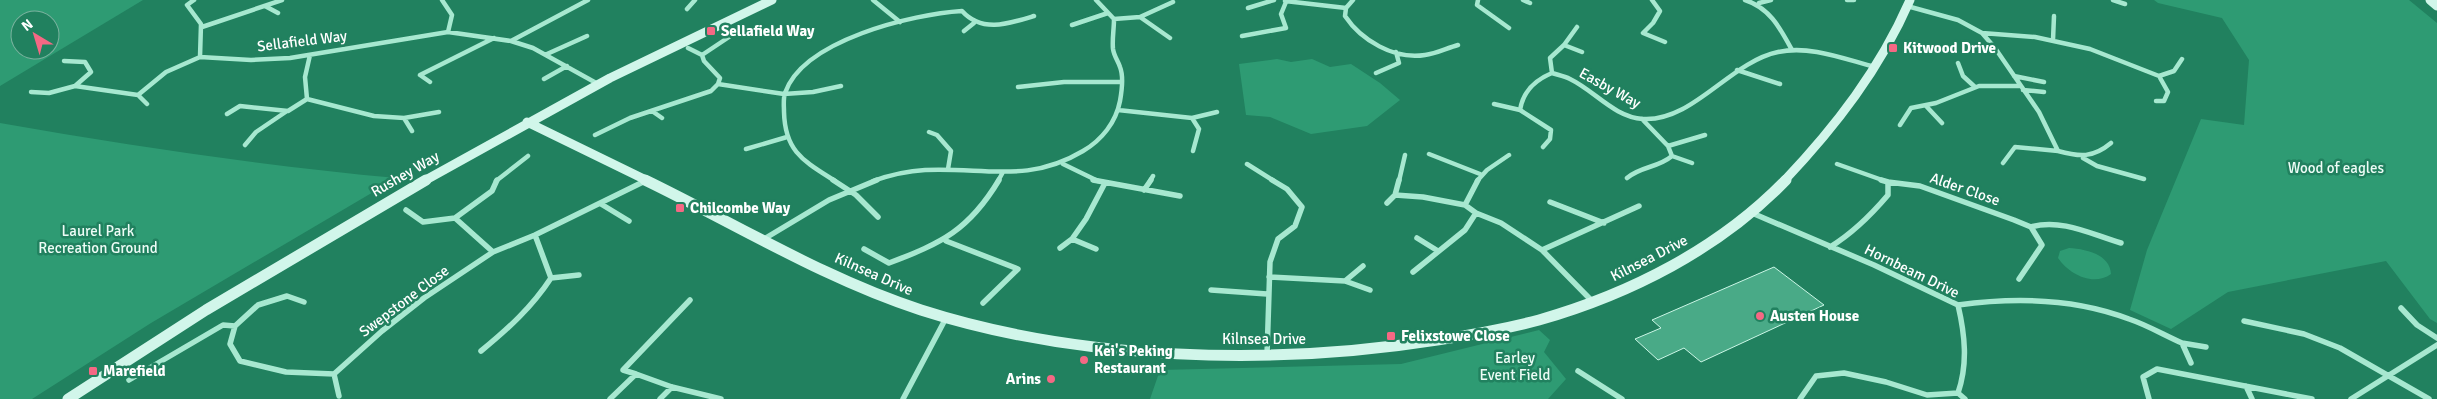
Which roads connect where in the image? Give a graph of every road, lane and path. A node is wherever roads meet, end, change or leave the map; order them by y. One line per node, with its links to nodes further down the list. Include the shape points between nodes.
1 (194, 0): 41 (street, via 187,5 198,16)
2 (282, 0): 26 (street)
3 (442, 0): 45 (street, via 453,12 454,19)
4 (588, 0): 53 (street)
5 (696, 0): 31 (street)
6 (772, 0): 81 (street, Rushey Way)
7 (873, 0): 38 (street)
8 (1096, 0): 33 (street)
9 (1274, 0): 28 (street)
10 (1353, 0): 29 (street)
11 (1478, 0): 43 (street, via 1477,5 1484,12)
12 (1523, 0): 22 (street)
13 (1652, 0): 54 (street, via 1660,10 1643,33)
14 (1745, 0): 23 (street)
15 (1772, 0): 23 (street)
16 (1847, 0): 20 (street)
17 (2113, 0): 25 (street)
18 (2430, 0): 27 (street)
19 (1285, 1): 29 (street); 49 (street, via 1281,14 1286,28)
20 (1854, 1): 30 (street)
21 (1173, 2): 36 (street)
22 (1530, 3)
23 (1758, 3): 58 (street, via 1772,17)
24 (1909, 3): 47 (street); 69 (street, Kilnsea Drive)
25 (2125, 4)
26 (265, 6): 32 (street); 41 (street)
27 (2437, 6)
28 (1248, 8)
29 (1346, 8): 59 (street, via 1345,16 1358,34)
30 (1853, 8)
31 (687, 9)
32 (278, 13)
33 (1108, 13): 37 (street); 40 (street)
34 (1034, 16): 39 (street, via 995,24)
35 (2054, 16): 52 (street)
36 (1140, 17): 37 (street); 51 (street)
37 (1114, 19): 77 (street, via 1113,52 1121,68)
38 (900, 22): 39 (street, via 940,11 962,11); 89 (street, via 845,40 822,52 792,79)
39 (974, 23): 46 (street)
40 (1072, 25)
41 (202, 27): 64 (street)
42 (1577, 27): 56 (street)
43 (1509, 28)
44 (741, 29): 62 (street)
45 (448, 32): 50 (street, Sellafield Way); 63 (street, Sellafield Way)
46 (964, 32)
47 (1982, 32): 52 (street); 73 (street)
48 (587, 36): 61 (street)
49 (1242, 36)
50 (494, 38): 53 (street, Sellafield Way); 76 (street, via 420,75)
51 (1170, 38)
52 (2052, 40): 74 (street, via 2090,49)
53 (511, 41): 61 (street, Sellafield Way)
54 (1665, 42)
55 (1458, 45): 59 (street, via 1418,57)
56 (1564, 45): 60 (street, Easby Way); 72 (street, via 1550,58)
57 (688, 48): 62 (street)
58 (1792, 50): 69 (street, Easby Way); 70 (street, Easby Way, via 1754,59)
59 (1396, 52): 71 (street, via 1399,63)
60 (1582, 52)
61 (547, 54): 68 (street, Sellafield Way)
62 (702, 54): 79 (street, via 704,62 720,78)
63 (310, 56): 64 (street, Sellafield Way, via 251,60); 91 (street, via 305,77)
64 (200, 57): 90 (street, Sellafield Way, via 151,80)
65 (2182, 59): 74 (street, via 2174,71)
66 (64, 61): 82 (street, via 84,62 91,72)
67 (1958, 63): 85 (street, via 1963,76)
68 (567, 66): 75 (street); 81 (street, Sellafield Way)
69 (1876, 67): 153 (street, Kilnsea Drive, via 1792,175)
70 (1737, 70): 80 (street); 106 (street, Easby Way, via 1679,110)
71 (1376, 73)
72 (1552, 73): 97 (street, via 1526,92); 106 (street, Easby Way, via 1570,79 1614,107)
73 (2014, 76): 78 (street); 86 (street)
74 (2159, 76): 92 (street, via 2168,92 2164,101)
75 (544, 79)
76 (430, 82)
77 (1121, 82): 84 (street, via 1092,80); 96 (street)
78 (2044, 82)
79 (718, 84): 89 (street); 99 (street, via 711,91)
80 (1780, 84)
81 (598, 85): 107 (street, Rushey Way)
82 (75, 86): 87 (street, via 49,93); 90 (street)
83 (841, 86): 89 (street)
84 (1018, 87)
85 (1974, 87): 86 (street); 95 (street)
86 (2022, 88): 88 (street); 121 (street, via 2039,112)
87 (31, 92)
88 (2044, 92)
89 (784, 94): 114 (street)
90 (138, 95): 93 (street)
91 (307, 99): 98 (street); 103 (street, via 374,116)
92 (2156, 101)
93 (147, 104)
94 (1494, 104): 97 (street)
95 (1928, 107): 108 (street); 109 (street, via 1911,108)
96 (1118, 110): 105 (street); 130 (street, via 1098,141)
97 (1520, 110): 117 (street, via 1551,130 1550,138)
98 (288, 111): 102 (street, via 240,106); 116 (street, via 256,132)
99 (652, 111): 104 (street); 112 (street)
100 (440, 112): 103 (street)
101 (1217, 112): 105 (street)
102 (227, 114)
103 (404, 118): 110 (street)
104 (662, 118)
105 (1192, 118): 120 (street, via 1199,129)
106 (1642, 119): 118 (street)
107 (527, 122): 139 (street, Kilnsea Drive); 207 (street, Rushey Way, via 193,317)
108 (1942, 123)
109 (1900, 125)
110 (412, 131)
111 (929, 132): 133 (street, via 951,151)
112 (595, 134)
113 (1705, 136): 118 (street)
114 (788, 137): 119 (street); 142 (street, via 790,145 802,157)
115 (2111, 143): 127 (street, via 2101,152)
116 (245, 145)
117 (1543, 146)
118 (1668, 146): 126 (street)
119 (746, 148)
120 (1193, 151)
121 (2058, 151): 127 (street); 129 (street, via 2015,147)
122 (1429, 154): 135 (street)
123 (1405, 155): 144 (street)
124 (1509, 155): 135 (street)
125 (528, 156): 155 (street, via 497,179 492,191)
126 (1672, 156): 128 (street); 137 (street, via 1662,166 1635,170)
127 (2082, 158): 138 (street, via 2097,166)
128 (1692, 163)
129 (2003, 163)
130 (1064, 164): 134 (street, via 1026,173); 141 (street, via 1088,178)
131 (1247, 164): 175 (street, via 1287,189 1302,208 1294,226 1278,239)
132 (1837, 164): 140 (street, Alder Close)
133 (948, 169): 134 (street); 142 (street, via 902,173)
134 (1003, 172): 163 (street, via 975,216)
135 (1480, 174): 149 (street, via 1468,193)
136 (1153, 176): 143 (street)
137 (1627, 178)
138 (2144, 179)
139 (645, 180): 148 (street, Swepstone Close); 161 (street, Kilnsea Drive)
140 (1888, 182): 158 (street, Alder Close, via 1920,186); 165 (street, via 1888,195 1876,209 1847,238)
141 (1105, 183): 143 (street); 162 (street)
142 (848, 190): 154 (street); 161 (street, via 810,209)
143 (1144, 190): 145 (street)
144 (1395, 195): 147 (street); 149 (street)
145 (1180, 196)
146 (1550, 202): 157 (street)
147 (1387, 203)
148 (601, 204): 156 (street); 159 (street, Swepstone Close)
149 (1465, 205): 152 (street)
150 (1639, 206): 157 (street)
151 (406, 210): 155 (street, via 423,222)
152 (1476, 213): 169 (street, via 1501,223); 170 (street, via 1465,230)
153 (1752, 213): 165 (street, Hornbeam Drive); 185 (street, Kilnsea Drive, via 1722,236 1654,276)
154 (878, 217)
155 (455, 218): 171 (street)
156 (628, 221)
157 (1604, 223): 169 (street)
158 (2032, 227): 164 (street, Alder Close, via 2040,223 2054,224); 177 (street, via 2042,244)
159 (535, 235): 171 (street, Swepstone Close); 176 (street)
160 (1417, 238): 170 (street)
161 (764, 239): 188 (street, Kilnsea Drive, via 868,290)
162 (1072, 239): 166 (street); 168 (street)
163 (946, 241): 167 (street, via 889,263); 184 (street, via 1018,269)
164 (2121, 243)
165 (1830, 247): 186 (street, Hornbeam Drive)
166 (1060, 248)
167 (864, 249)
168 (1096, 249)
169 (1542, 250): 185 (street)
170 (1438, 251): 173 (street)
171 (493, 252): 199 (street, Swepstone Close, via 424,298)
172 (1363, 266): 178 (street)
173 (1413, 272)
174 (579, 274): 176 (street)
175 (1269, 277): 178 (street); 181 (street)
176 (551, 278): 195 (street, via 520,320)
177 (2019, 279)
178 (1345, 281): 180 (street)
179 (1211, 290): 181 (street)
180 (1370, 290)
181 (1268, 294): 196 (street)
182 (690, 300): 200 (street, via 623,370)
183 (304, 302): 190 (street, via 287,296 258,305)
184 (983, 302)
185 (1592, 302): 196 (street, Kilnsea Drive, via 1547,318 1443,340 1345,352)
186 (1958, 305): 192 (street, via 2042,299 2127,318); 205 (street, Hornbeam Drive, via 1964,331 1963,380)
187 (2401, 308): 191 (street, via 2417,325)
188 (946, 318): 196 (street, Kilnsea Drive, via 1104,347); 211 (street)
189 (2244, 321): 201 (street, via 2304,334 2340,348)
190 (235, 326): 199 (street, via 230,344 240,361 294,375); 202 (street, via 223,325)
191 (2437, 338)
192 (2182, 343): 194 (street); 197 (street)
193 (2437, 345): 201 (street)
194 (2206, 347)
195 (481, 352)
196 (1267, 356)
197 (2191, 363)
198 (1578, 372): 212 (street)
199 (334, 374): 206 (street)
200 (636, 374): 204 (street); 208 (street)
201 (2389, 375): 218 (street); 219 (street)
202 (129, 380)
203 (2246, 386): 215 (street, via 2157,370 2142,377); 216 (street); 217 (street)
204 (672, 388): 209 (street); 210 (street)
205 (1958, 393): 213 (street, via 1927,396 1886,382 1844,373 1816,376); 214 (street)
206 (339, 396)
207 (68, 399)
208 (610, 399)
209 (660, 399)
210 (721, 399)
211 (904, 399)
212 (1622, 399)
213 (1800, 399)
214 (1965, 399)
215 (2149, 399)
216 (2252, 399)
217 (2312, 399)
218 (2351, 399)
219 (2429, 399)

